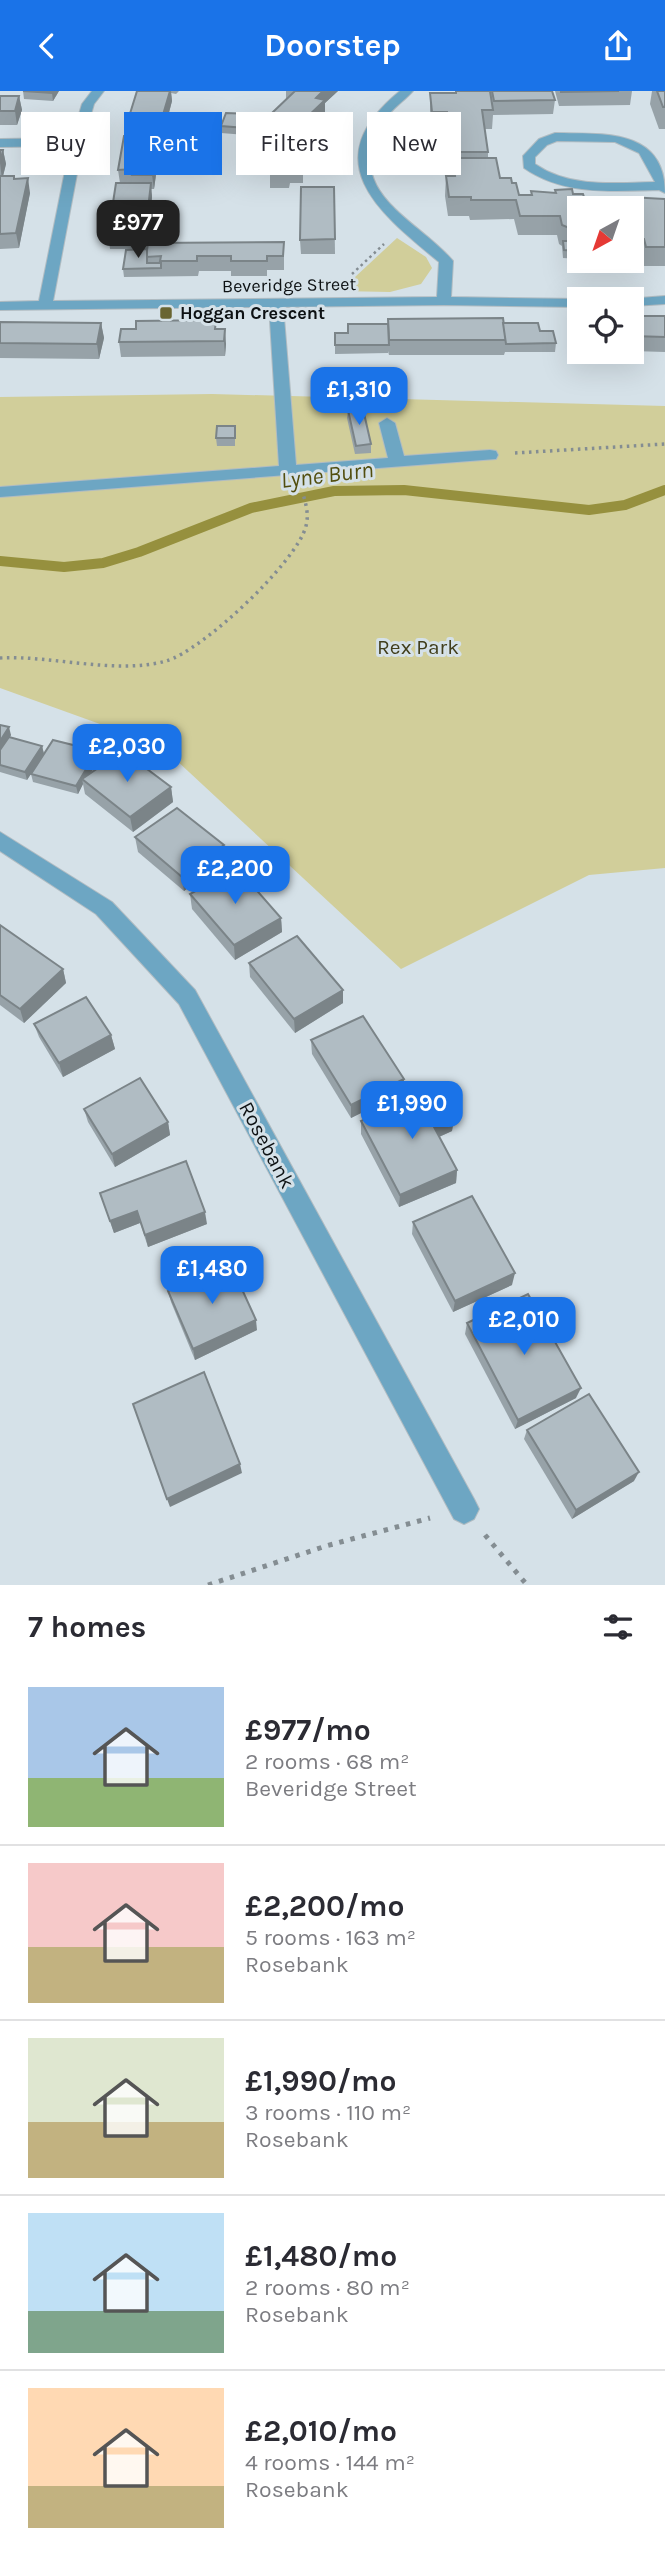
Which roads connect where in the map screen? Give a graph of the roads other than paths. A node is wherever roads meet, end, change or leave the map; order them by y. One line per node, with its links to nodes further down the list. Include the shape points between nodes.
1 (98, 91): 3 (street)
2 (407, 91): 9 (street, via 381,113 368,133 364,157 371,187 394,218 446,261)
3 (86, 112)
4 (0, 143): 5 (street)
5 (21, 143)
6 (71, 175): 14 (street)
7 (664, 188): 7 (street, via 644,151 617,138 555,137 528,156 530,165 551,180)
8 (665, 300): 10 (street)
9 (444, 301): 11 (street, Beveridge Street); 12 (street, Beveridge Street)
10 (644, 301)
11 (567, 303)
12 (276, 305): 14 (street, Beveridge Street); 18 (street)
13 (0, 306): 14 (street, Beveridge Street)
14 (45, 306)
15 (387, 423): 17 (street)
16 (490, 455): 17 (street)
17 (397, 461): 18 (street)
18 (288, 469): 19 (street)
19 (0, 492)
20 (0, 840): 21 (street, Rosebank, via 104,908 187,997)
21 (464, 1509)

